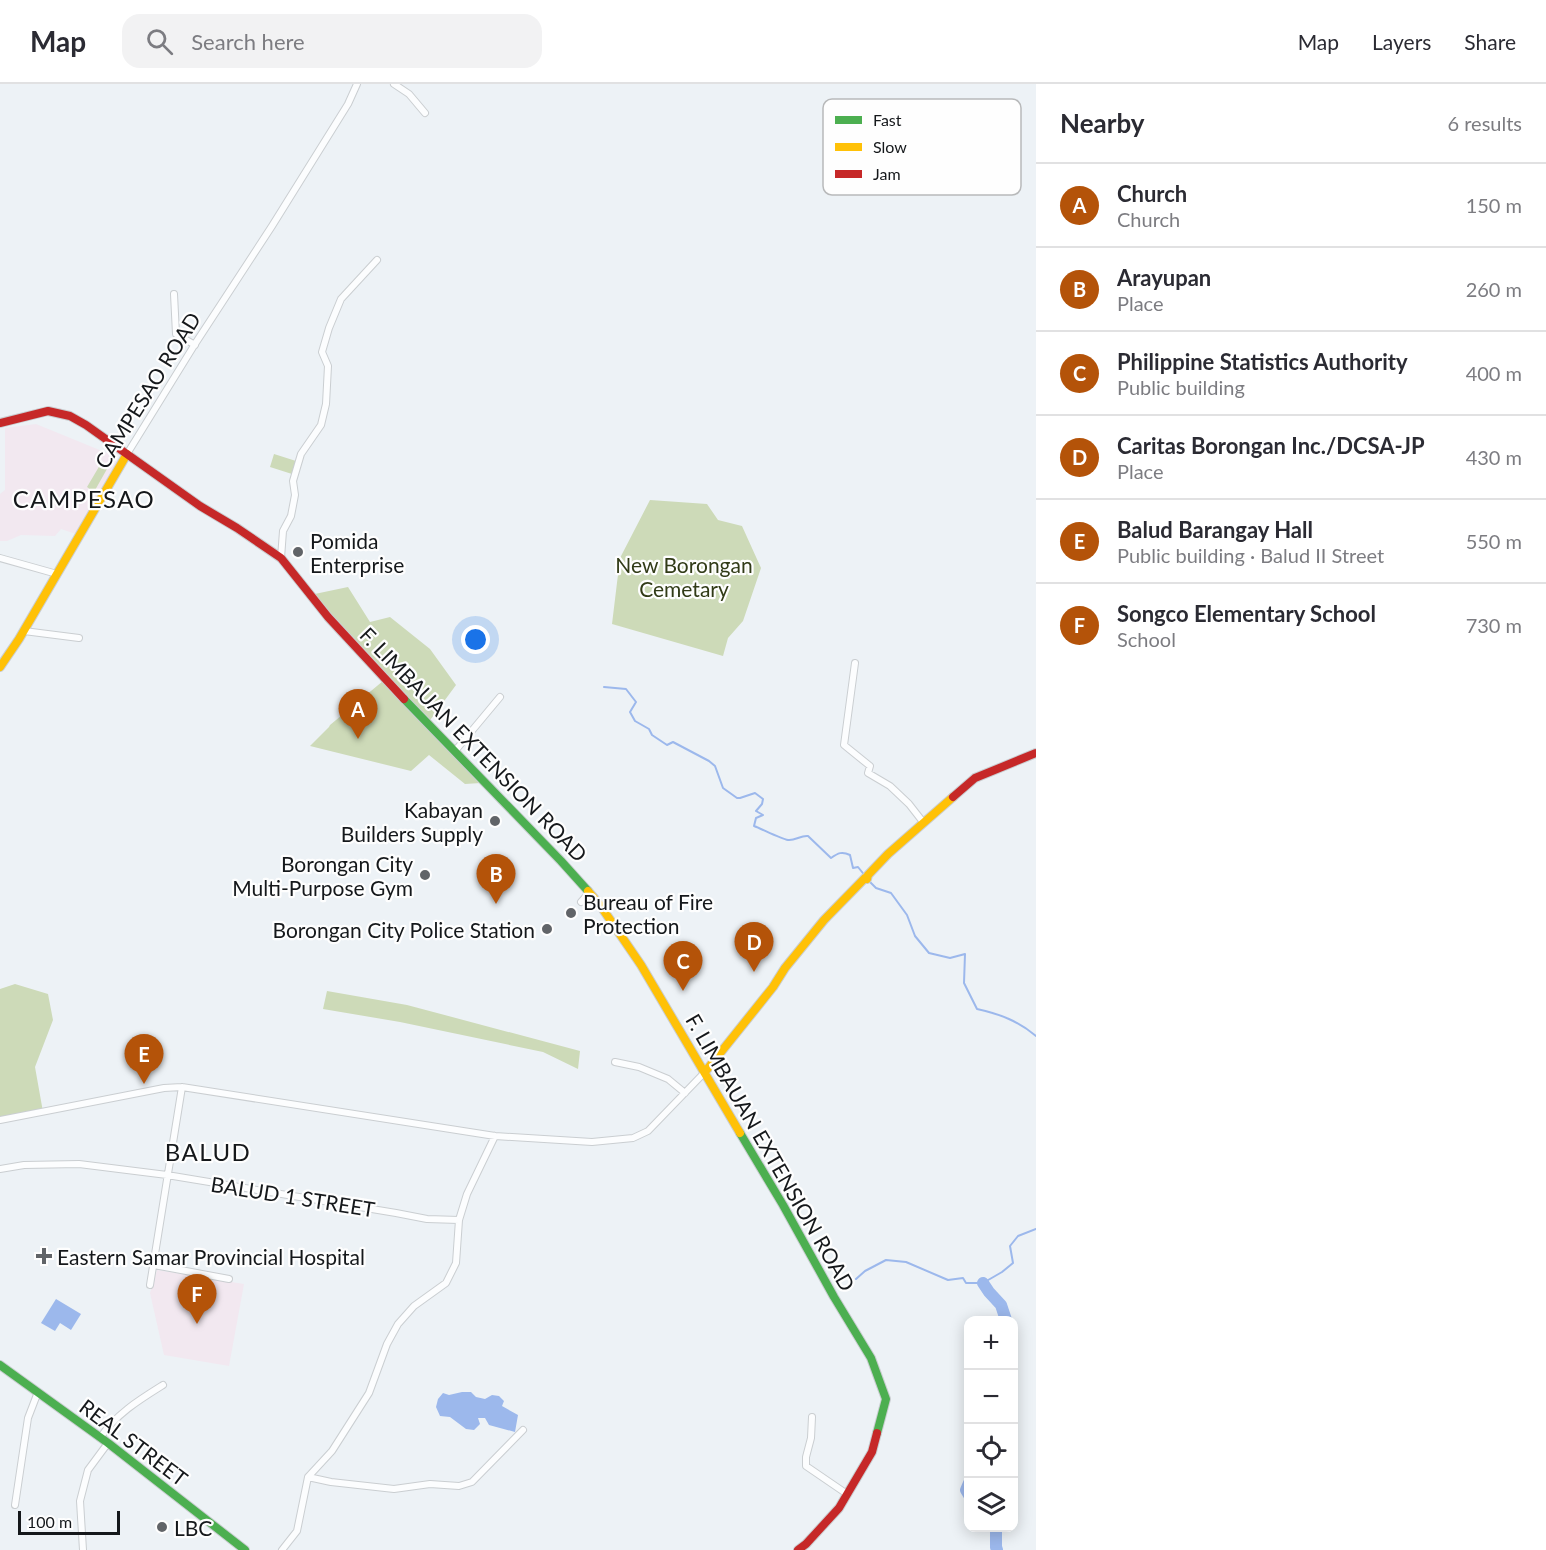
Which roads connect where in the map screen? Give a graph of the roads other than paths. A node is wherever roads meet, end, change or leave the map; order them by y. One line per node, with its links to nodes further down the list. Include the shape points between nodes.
1 (357, 84): 6 (street, CAMPESAO ROAD)
2 (394, 84): 3 (street)
3 (425, 113)
4 (377, 260): 10 (street, via 341,299 329,328 322,352 328,366 326,404 321,425 301,454 293,481 296,495 283,531)
5 (174, 294): 6 (street, via 176,334)
6 (195, 345): 8 (street, CAMPESAO ROAD)
7 (0, 423): 8 (street, F. LIMBAUAN EXTENSION ROAD, via 48,411 70,416)
8 (127, 454): 10 (street, F. LIMBAUAN EXTENSION ROAD); 11 (street, CAMPESAO ROAD)
9 (0, 558): 11 (street)
10 (281, 558): 17 (street, F. LIMBAUAN EXTENSION ROAD, via 328,617)
11 (57, 574): 12 (street, CAMPESAO ROAD)
12 (24, 631): 13 (street); 15 (street, CAMPESAO ROAD)
13 (79, 638)
14 (855, 663): 19 (street, via 844,745 870,766 868,773 909,804)
15 (0, 668)
16 (500, 697): 17 (street)
17 (454, 751): 20 (street, F. LIMBAUAN EXTENSION ROAD)
18 (1036, 753): 19 (street, via 975,778)
19 (922, 822): 23 (street, via 824,920)
20 (589, 893): 21 (street); 23 (street, F. LIMBAUAN EXTENSION ROAD, via 641,965)
21 (581, 902)
22 (615, 1062): 25 (street, via 668,1079)
23 (705, 1072): 25 (street); 41 (street, F. LIMBAUAN EXTENSION ROAD, via 871,1358 886,1399 872,1452)
24 (182, 1087): 26 (street); 27 (street); 29 (street)
25 (685, 1093): 27 (street, via 648,1131 633,1138 591,1142)
26 (0, 1120)
27 (495, 1136): 30 (street)
28 (0, 1169): 29 (street, BALUD 1 STREET, via 79,1164)
29 (167, 1175): 30 (street, BALUD 1 STREET, via 426,1219); 31 (street)
30 (459, 1220): 40 (street, via 456,1263 446,1283 414,1306 398,1324 369,1393 332,1451)
31 (154, 1264): 32 (street); 33 (street)
32 (229, 1279)
33 (150, 1285)
34 (0, 1365): 36 (street, REAL STREET)
35 (163, 1385): 39 (street, via 116,1418)
36 (38, 1392): 39 (street, REAL STREET); 42 (street, via 28,1418)
37 (812, 1417): 41 (street, via 806,1466)
38 (523, 1430): 40 (street, via 472,1482 459,1486 430,1484 394,1489)
39 (104, 1441): 43 (street, via 88,1470 80,1501); 44 (street, REAL STREET)
40 (308, 1477): 45 (street, via 297,1531)
41 (847, 1494): 46 (street, F. LIMBAUAN EXTENSION ROAD)
42 (15, 1505)
43 (84, 1550)
44 (244, 1550)
45 (282, 1550)
46 (798, 1550)

